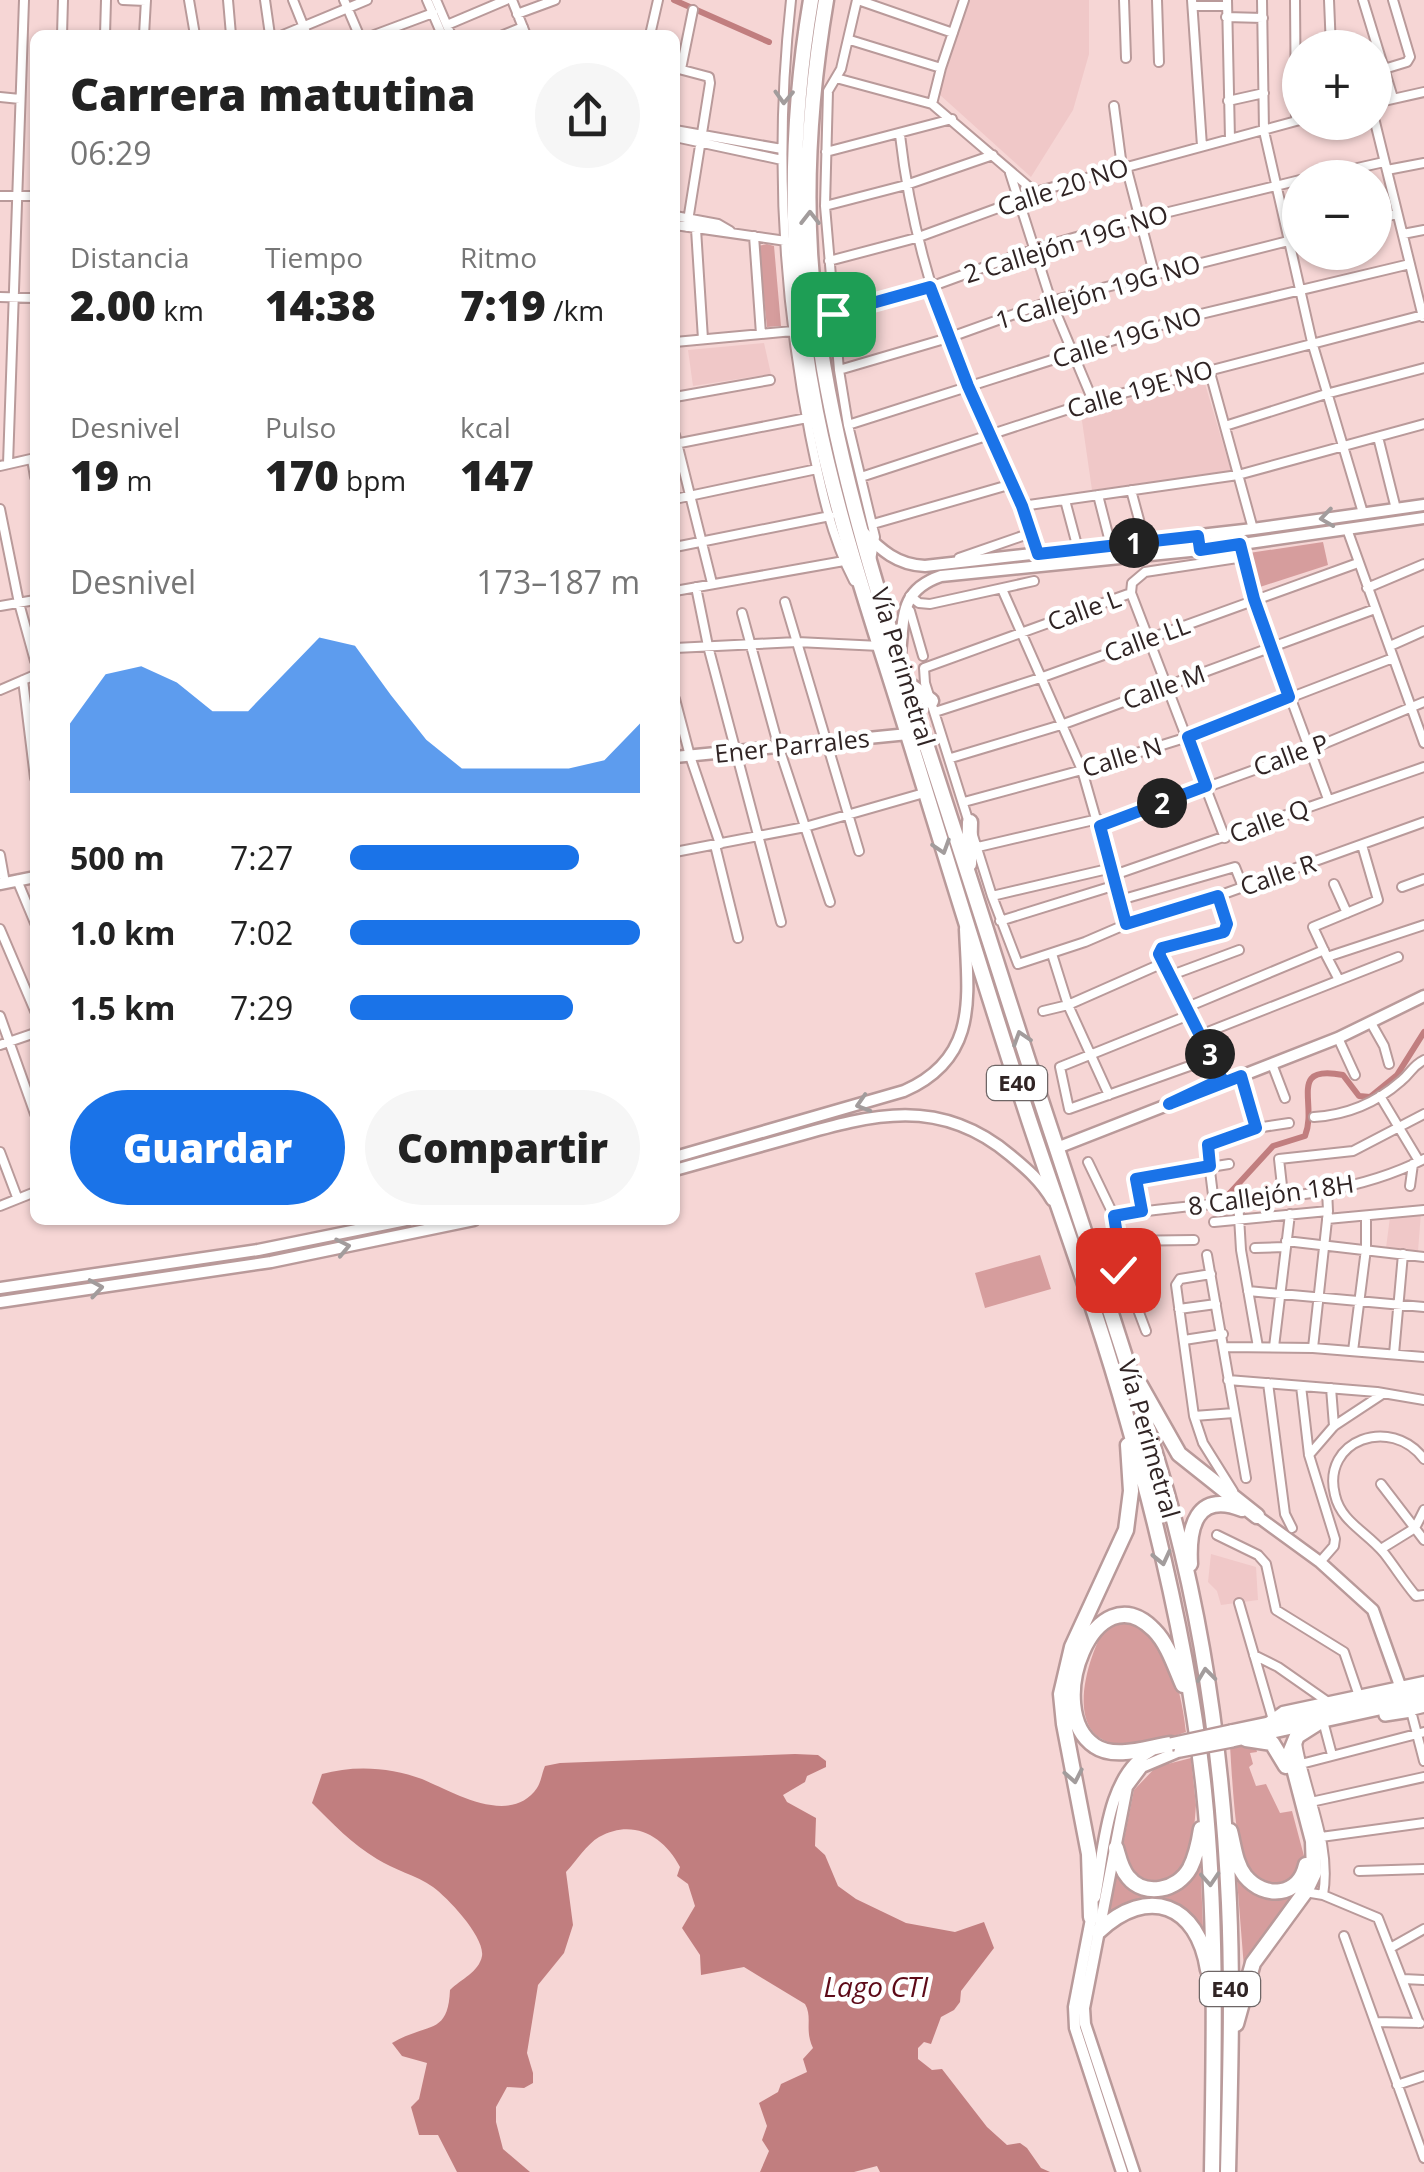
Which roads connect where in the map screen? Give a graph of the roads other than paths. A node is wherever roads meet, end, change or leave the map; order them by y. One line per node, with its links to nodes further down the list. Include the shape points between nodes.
1 (24, 0): 67 (street)
2 (63, 0): 37 (street)
3 (106, 0): 38 (street)
4 (123, 0): 27 (street)
5 (189, 0): 40 (street)
6 (228, 0): 41 (street)
7 (264, 0): 42 (street)
8 (293, 0): 43 (street)
9 (367, 0): 30 (street)
10 (427, 0): 32 (street)
11 (436, 0): 36 (street)
12 (509, 0): 33 (street); 36 (street)
13 (554, 0): 33 (street)
14 (658, 0): 50 (street)
15 (791, 0): 79 (street, Vía Perimetral, one-way to 79)
16 (811, 0): 199 (highway, Vía Perimetral / E40, via 798,117 797,276 816,412)
17 (826, 0): 166 (highway, Vía Perimetral / E40, one-way to 17, via 835,428 811,273 810,138)
18 (857, 0): 54 (street); 55 (street, Vía Perimetral)
19 (964, 0): 54 (street)
20 (1124, 0): 56 (street)
21 (1157, 0): 58 (street)
22 (1262, 0): 35 (street)
23 (1296, 0): 51 (street)
24 (1329, 0): 52 (street)
25 (1363, 0): 53 (street)
26 (1393, 0): 59 (street, via 1410,57)
27 (146, 1): 39 (street)
28 (1193, 3): 29 (street); 78 (street)
29 (1227, 3): 34 (street)
30 (346, 4): 44 (street); 45 (street)
31 (693, 10): 57 (street)
32 (432, 13): 46 (street); 47 (street)
33 (518, 14): 49 (street)
34 (1226, 17): 35 (street); 68 (street)
35 (1262, 18): 64 (street)
36 (447, 25): 48 (street)
37 (62, 30)
38 (105, 30)
39 (144, 30)
40 (194, 30)
41 (231, 30)
42 (269, 30)
43 (306, 30)
44 (307, 30)
45 (357, 30)
46 (387, 30)
47 (440, 30)
48 (449, 30)
49 (524, 30)
50 (651, 30)
51 (1297, 30)
52 (1330, 30)
53 (1371, 30)
54 (953, 33): 60 (street)
55 (850, 40): 60 (street); 62 (street, Vía Perimetral)
56 (1126, 58)
57 (680, 60)
58 (1159, 62)
59 (1392, 63)
60 (940, 68): 69 (street)
61 (680, 69): 77 (street, via 709,76)
62 (836, 78): 69 (street); 80 (street, Vía Perimetral, via 826,104)
63 (1424, 92): 66 (street)
64 (1264, 93): 68 (street); 73 (street)
65 (0, 97): 67 (street)
66 (1393, 98)
67 (20, 99): 93 (street)
68 (1228, 101): 76 (street)
69 (932, 104): 71 (street)
70 (1114, 106): 84 (street)
71 (952, 119): 75 (street); 81 (street)
72 (1282, 126): 73 (street, Calle 20 NO)
73 (1264, 131): 76 (street, Calle 20 NO); 89 (street)
74 (680, 135): 77 (street)
75 (900, 135): 80 (street); 88 (street)
76 (1230, 139): 78 (street, Calle 20 NO)
77 (702, 140): 79 (street); 82 (street); 103 (street)
78 (1202, 146): 84 (street, Calle 20 NO)
79 (782, 149): 82 (street, Vía Perimetral)
80 (826, 152): 96 (street, Vía Perimetral)
81 (993, 155): 86 (street); 88 (street)
82 (782, 160): 108 (street, Vía Perimetral)
83 (1424, 163): 85 (street)
84 (1124, 166): 90 (street, Calle 20 NO); 101 (street)
85 (1392, 166)
86 (1010, 172): 90 (street); 95 (street)
87 (1282, 184): 89 (street, 2 Callejón 19G NO)
88 (906, 185): 96 (street); 107 (street)
89 (1276, 186): 97 (street); 101 (street, 2 Callejón 19G NO)
90 (1035, 192): 95 (street, Calle 20 NO)
91 (1392, 192): 98 (street)
92 (0, 196): 93 (street)
93 (16, 196): 94 (street); 119 (street)
94 (30, 196)
95 (1020, 200): 107 (street, Calle 20 NO); 110 (street)
96 (825, 206): 111 (street, Vía Perimetral)
97 (1282, 214)
98 (1397, 214): 99 (street); 105 (street)
99 (1392, 215)
100 (680, 219): 103 (street)
101 (1140, 219): 110 (street, 2 Callejón 19G NO); 114 (street)
102 (680, 225): 103 (street)
103 (691, 225): 106 (street); 127 (street)
104 (1424, 230): 105 (street)
105 (1402, 234): 112 (street)
106 (754, 236): 108 (street); 125 (street)
107 (916, 238): 111 (street, Calle 20 NO); 115 (street)
108 (786, 241): 124 (street, Vía Perimetral)
109 (1282, 242): 114 (street, 1 Callejón 19G NO)
110 (1034, 249): 115 (street, 2 Callejón 19G NO); 121 (street)
111 (828, 262): 122 (street, Vía Perimetral)
112 (1410, 264): 116 (street); 117 (street, Calle 19G NO)
113 (1295, 270): 117 (street)
114 (1154, 273): 121 (street, 1 Callejón 19G NO)
115 (930, 287): 122 (street, 2 Callejón 19G NO); 126 (street)
116 (1420, 288): 123 (street)
117 (1300, 292): 129 (street); 130 (street, Calle 19G NO, via 1180,318)
118 (0, 297): 119 (street)
119 (14, 298): 120 (street); 149 (street)
120 (30, 298)
121 (1051, 301): 126 (street, 1 Callejón 19G NO); 130 (street)
122 (833, 314): 132 (street, Vía Perimetral)
123 (1424, 317): 129 (street, Calle 19E NO)
124 (793, 330): 125 (street); 139 (street, Vía Perimetral)
125 (762, 334): 127 (street)
126 (948, 338): 132 (street, 1 Callejón 19G NO); 135 (street)
127 (703, 339): 128 (street)
128 (680, 341)
129 (1312, 342): 133 (street, Calle 19E NO); 136 (street)
130 (1072, 352): 135 (street, Calle 19G NO); 138 (street)
131 (1424, 368): 136 (street)
132 (840, 370): 140 (street, Vía Perimetral)
133 (1210, 370): 138 (street, Calle 19E NO); 142 (street)
134 (770, 380): 137 (street)
135 (968, 386): 140 (street, Calle 19G NO); 143 (street)
136 (1326, 394): 142 (street); 146 (street)
137 (680, 396)
138 (1093, 401): 143 (street, Calle 19E NO)
139 (807, 418): 145 (street); 150 (street, Vía Perimetral)
140 (848, 424): 152 (street, Vía Perimetral)
141 (1424, 424): 144 (street)
142 (1225, 426): 151 (street)
143 (989, 435): 152 (street, Calle 19E NO); 153 (street)
144 (1378, 436): 146 (street); 162 (street)
145 (680, 440)
146 (1341, 446): 151 (street); 163 (street)
147 (680, 458): 155 (street)
148 (30, 460): 149 (street)
149 (4, 465)
150 (817, 469): 155 (street); 164 (street, Vía Perimetral)
151 (1238, 475): 154 (street); 167 (street)
152 (861, 476): 166 (street, Vía Perimetral)
153 (1012, 484): 160 (street); 166 (street)
154 (1131, 490): 156 (street); 172 (street)
155 (689, 495): 157 (street); 171 (street)
156 (1098, 495): 158 (street); 176 (street)
157 (680, 498)
158 (1065, 500): 160 (street); 177 (street)
159 (1424, 505): 162 (street)
160 (1022, 506): 169 (street)
161 (0, 509): 197 (street)
162 (1396, 509): 163 (street)
163 (1362, 514): 167 (street, one-way to 167)
164 (830, 516): 171 (street); 181 (street, Vía Perimetral)
165 (1424, 518): 168 (street)
166 (868, 528): 173 (street); 182 (highway, Vía Perimetral / E40)
167 (1253, 529): 170 (street)
168 (1347, 529): 174 (street); 183 (street)
169 (1031, 533): 179 (street); 185 (street)
170 (1198, 536): 172 (street); 178 (street)
171 (702, 540): 175 (street); 187 (street)
172 (1145, 542): 176 (street)
173 (875, 544): 182 (street, Vía Perimetral); 185 (street, via 908,565)
174 (1240, 544): 178 (street); 180 (street)
175 (680, 546)
176 (1110, 546): 177 (street)
177 (1078, 549): 179 (street)
178 (1200, 550): 196 (street, via 941,576)
179 (1038, 554): 185 (street)
180 (1244, 557): 192 (street, Calle L, via 1145,572 1136,576); 193 (street)
181 (844, 561): 187 (street); 199 (street, Vía Perimetral)
182 (870, 561): 213 (highway, Vía Perimetral / E40)
183 (1358, 563): 189 (street); 193 (street, Calle LL)
184 (1424, 564): 189 (street)
185 (941, 565)
186 (1034, 582): 190 (street)
187 (712, 583): 188 (street)
188 (696, 587): 191 (street); 208 (street)
189 (1368, 588): 200 (street)
190 (1002, 589): 196 (street); 203 (street)
191 (680, 590)
192 (1131, 592): 203 (street, Calle L); 204 (street)
193 (1254, 599): 204 (street, Calle LL); 211 (street)
194 (30, 601): 197 (street)
195 (785, 602): 205 (street)
196 (908, 602): 213 (street); 214 (street)
197 (19, 603): 198 (street); 206 (street)
198 (0, 606)
199 (869, 609): 209 (highway, Vía Perimetral / E40)
200 (1375, 610): 210 (street); 211 (street, Calle M)
201 (742, 613): 207 (street)
202 (1424, 631): 210 (street)
203 (1021, 633): 217 (street); 219 (street, Calle L, via 927,665)
204 (1150, 637): 217 (street, Calle LL); 221 (street)
205 (797, 642): 207 (street); 209 (street); 231 (street)
206 (30, 643)
207 (751, 644): 208 (street); 233 (street)
208 (708, 646): 212 (street); 235 (street)
209 (881, 646): 228 (highway, Vía Perimetral / E40)
210 (1390, 646): 215 (street)
211 (1272, 647): 221 (street, Calle M); 222 (street)
212 (680, 648)
213 (900, 654): 219 (highway, Vía Perimetral / E40)
214 (923, 656)
215 (1393, 658): 222 (street, Calle N); 225 (street)
216 (30, 677): 218 (street)
217 (1040, 678): 224 (street, Calle LL); 227 (street)
218 (23, 680): 220 (street); 229 (street)
219 (917, 681): 224 (highway); 258 (highway, Vía Perimetral / E40)
220 (1, 686)
221 (1169, 686): 227 (street, Calle M); 230 (street)
222 (1289, 697): 230 (street, Calle N); 234 (street)
223 (1424, 702): 225 (street, Calle P)
224 (933, 706): 238 (street)
225 (1411, 708): 232 (street); 234 (street, Calle P)
226 (680, 717): 236 (street)
227 (1061, 725): 238 (street, Calle M); 240 (street)
228 (908, 734): 231 (street, Ener Parrales); 242 (highway, Vía Perimetral / E40)
229 (30, 737)
230 (1188, 737): 240 (street, Calle N); 241 (street)
231 (828, 743): 233 (street, Ener Parrales); 245 (street)
232 (1424, 743)
233 (779, 748): 235 (street, Ener Parrales); 249 (street)
234 (1309, 750): 241 (street, Calle P); 243 (street)
235 (737, 752): 236 (street, Ener Parrales); 250 (street)
236 (690, 756): 237 (street, Ener Parrales); 252 (street)
237 (680, 757)
238 (951, 758): 244 (street)
239 (1424, 767): 243 (street, Calle Q)
240 (1082, 770): 244 (street, Calle N); 247 (street)
241 (1206, 786): 247 (street, Calle P); 251 (street)
242 (924, 794): 245 (street); 269 (highway, Vía Perimetral / E40, one-way to 269)
243 (1328, 799): 251 (street, Calle Q)
244 (964, 802): 246 (street)
245 (847, 815): 249 (street); 256 (street)
246 (970, 822): 254 (street); 258 (highway)
247 (1099, 822): 254 (street, Calle P); 259 (street)
248 (1424, 822): 253 (street, Calle R)
249 (804, 826): 250 (street); 268 (street)
250 (759, 837): 252 (street); 273 (street)
251 (1225, 838): 259 (street, Calle Q)
252 (718, 844): 255 (street); 277 (street)
253 (1362, 845): 263 (street, Calle R); 270 (street, via 1378,900)
254 (978, 847): 265 (street)
255 (680, 851)
256 (859, 851)
257 (0, 855): 261 (street)
258 (968, 874): 316 (highway, Vía Perimetral / E40, one-way to 258)
259 (1114, 876): 265 (street); 267 (street); 272 (street)
260 (1424, 879): 264 (street)
261 (7, 882): 271 (street)
262 (1334, 884): 270 (street)
263 (1243, 887): 266 (street, Calle R); 267 (street, via 1236,868)
264 (1402, 887)
265 (992, 896): 272 (street)
266 (1218, 896): 274 (street, Calle R); 282 (street, via 1224,932 1162,948)
267 (1120, 900): 274 (street)
268 (830, 902)
269 (964, 913): 317 (street, one-way to 317, via 968,996 962,1036 928,1078); 342 (highway, Vía Perimetral / E40)
270 (1348, 914): 279 (street, via 1313,928)
271 (30, 916)
272 (1000, 921): 280 (street, Calle R, via 1018,964)
273 (781, 922)
274 (1126, 924): 280 (street, Calle R)
275 (1424, 925): 279 (street)
276 (0, 928): 286 (street)
277 (738, 938)
278 (1239, 950): 283 (street)
279 (1326, 953): 284 (street); 289 (street)
280 (1052, 954): 287 (street)
281 (1398, 958): 284 (street)
282 (1163, 963): 283 (street); 287 (street)
283 (1169, 976): 289 (street)
284 (1340, 980): 293 (street)
285 (1424, 994): 291 (street); 297 (street)
286 (30, 999)
287 (1068, 1004): 288 (street); 298 (street)
288 (1043, 1011)
289 (1187, 1012): 293 (street); 298 (street)
290 (0, 1016): 295 (street)
291 (1372, 1023): 294 (street); 302 (street)
292 (30, 1034): 295 (street)
293 (1200, 1034): 299 (street)
294 (1338, 1038): 297 (street); 303 (street)
295 (11, 1041): 296 (street); 309 (street)
296 (0, 1045)
297 (1305, 1048): 301 (street); 305 (street)
298 (1092, 1054): 306 (street); 306 (street, via 1060,1068 1070,1109)
299 (1212, 1058): 305 (street); 306 (street)
300 (1424, 1060): 307 (street)
301 (1272, 1064): 304 (street); 308 (street)
302 (1390, 1064)
303 (1355, 1075)
304 (1241, 1076): 310 (street); 315 (street)
305 (1222, 1079): 310 (street)
306 (1109, 1095)
307 (1380, 1096): 312 (street, via 1347,1113); 314 (street)
308 (1285, 1098)
309 (30, 1099)
310 (1169, 1104): 316 (street)
311 (1424, 1114): 314 (street)
312 (1314, 1118)
313 (1288, 1123): 315 (street)
314 (1400, 1127): 320 (street); 329 (street, via 1353,1151 1278,1159)
315 (1256, 1128): 324 (street, via 1208,1145)
316 (1056, 1148): 375 (highway, Vía Perimetral / E40)
317 (698, 1150): 319 (street); 322 (street)
318 (0, 1152): 330 (street)
319 (680, 1155)
320 (1419, 1161): 326 (street); 327 (street, 8 Callejón 18H)
321 (1088, 1162): 338 (street)
322 (702, 1163): 325 (street); 342 (street, via 862,1118 912,1114 990,1140 1044,1188)
323 (1229, 1164): 324 (street)
324 (1210, 1166): 332 (street); 335 (street, via 1136,1179)
325 (680, 1169)
326 (1410, 1186)
327 (1327, 1190): 329 (street, 8 Callejón 18H); 337 (street)
328 (30, 1193): 330 (street)
329 (1283, 1195): 331 (street, 8 Callejón 18H)
330 (17, 1197): 333 (street)
331 (1238, 1200): 332 (street, 8 Callejón 18H); 340 (street)
332 (1214, 1203): 335 (street, 8 Callejón 18H)
333 (0, 1206)
334 (1424, 1210): 339 (street)
335 (1142, 1211): 338 (street, 8 Callejón 18H)
336 (1290, 1214): 337 (street); 340 (street); 347 (street)
337 (1327, 1215): 339 (street); 348 (street)
338 (1114, 1216): 346 (street)
339 (1366, 1218): 350 (street)
340 (1239, 1219): 341 (street); 356 (street)
341 (1214, 1222)
342 (1064, 1223): 383 (highway, Vía Perimetral / E40)
343 (381, 1225): 355 (street)
344 (449, 1225): 360 (street, one-way to 344, via 247,1266)
345 (1194, 1240): 346 (street)
346 (1118, 1241): 365 (street, via 1112,1261 1126,1278)
347 (1286, 1244): 348 (street); 349 (street); 357 (street)
348 (1324, 1245): 350 (street); 358 (street)
349 (1256, 1248)
350 (1366, 1250): 351 (street); 359 (street)
351 (1404, 1254): 353 (street); 362 (street)
352 (1207, 1255): 354 (street)
353 (1424, 1257)
354 (1211, 1274): 361 (street); 364 (street, via 1177,1280)
355 (0, 1288)
356 (1248, 1291): 357 (street); 369 (street)
357 (1278, 1292): 358 (street); 370 (street)
358 (1319, 1297): 359 (street); 371 (street)
359 (1358, 1300): 362 (street); 372 (street)
360 (0, 1302)
361 (1216, 1304): 364 (street); 366 (street)
362 (1398, 1304): 363 (street); 373 (street)
363 (1424, 1307)
364 (1178, 1309): 367 (street)
365 (1146, 1332)
366 (1223, 1334): 367 (street); 368 (street)
367 (1184, 1340): 384 (street)
368 (1224, 1346): 369 (street); 376 (street)
369 (1258, 1347): 370 (street)
370 (1274, 1347): 371 (street)
371 (1313, 1348): 372 (street)
372 (1353, 1352): 373 (street)
373 (1394, 1354): 374 (street)
374 (1424, 1356)
375 (1126, 1360): 390 (highway, via 1180,1454); 400 (highway, Vía Perimetral / E40)
376 (1228, 1380): 377 (street); 382 (street)
377 (1268, 1383): 378 (street); 393 (street)
378 (1301, 1386): 379 (street); 386 (street)
379 (1330, 1388): 380 (street); 385 (street)
380 (1384, 1393): 381 (street); 385 (street)
381 (1424, 1400)
382 (1234, 1412): 384 (street); 388 (street)
383 (1126, 1414): 408 (highway, Vía Perimetral / E40, one-way to 408); 431 (highway, one-way to 431, via 1128,1522 1072,1646 1062,1694 1088,1854)
384 (1194, 1416): 390 (street)
385 (1334, 1426): 386 (street)
386 (1308, 1455): 398 (street, via 1335,1539)
387 (1424, 1459): 397 (street, via 1406,1440 1382,1436 1356,1443 1334,1465 1341,1510)
388 (1246, 1478)
389 (1380, 1484): 394 (street)
390 (1242, 1503): 392 (highway)
391 (1424, 1510): 394 (street)
392 (1258, 1516): 398 (street); 400 (highway, via 1216,1504 1201,1512 1190,1538)
393 (1292, 1528)
394 (1415, 1528): 396 (street); 397 (street)
395 (1217, 1535): 406 (street, via 1266,1564 1276,1610 1344,1652)
396 (1424, 1540)
397 (1381, 1549): 399 (street, via 1416,1596)
398 (1320, 1562): 404 (street, via 1372,1610)
399 (1424, 1596)
400 (1192, 1599): 423 (highway, Vía Perimetral / E40, one-way to 400)
401 (1239, 1604): 402 (street)
402 (1254, 1656): 409 (street); 411 (street)
403 (1424, 1682): 404 (street)
404 (1402, 1690): 405 (main road); 406 (street); 411 (main road)
405 (1424, 1690)
406 (1358, 1696): 409 (street)
407 (1424, 1699): 412 (main road)
408 (1190, 1701): 416 (highway, via 1163,1642 1146,1624 1115,1618 1088,1637 1074,1691 1088,1739 1112,1752); 421 (highway, Vía Perimetral / E40)
409 (1328, 1702): 411 (street)
410 (1417, 1709): 412 (main road); 413 (street)
411 (1271, 1721): 414 (main road)
412 (1323, 1721): 414 (main road); 415 (highway); 417 (street)
413 (1420, 1732): 417 (street); 418 (street)
414 (1236, 1737): 416 (main road, bridge); 423 (highway, via 1272,1743 1286,1765 1306,1852 1298,1882 1273,1892 1250,1881)
415 (1296, 1738): 419 (street); 429 (highway, via 1290,1761 1315,1854)
416 (1176, 1748): 426 (street, via 1132,1778); 431 (street, via 1140,1757 1121,1779)
417 (1332, 1756): 419 (street)
418 (1424, 1761)
419 (1301, 1764): 422 (street)
420 (1424, 1777): 422 (street)
421 (1204, 1788): 426 (highway, via 1197,1848 1180,1881 1156,1889 1135,1884); 438 (highway, Vía Perimetral / E40, one-way to 438)
422 (1311, 1802): 425 (street)
423 (1223, 1806): 443 (highway, Vía Perimetral / E40)
424 (1424, 1823): 425 (street)
425 (1321, 1837): 430 (street)
426 (1116, 1848): 434 (street)
427 (1424, 1869): 428 (street)
428 (1359, 1871)
429 (1305, 1892): 430 (street); 443 (highway, via 1249,1972)
430 (1322, 1895): 435 (street, via 1372,1914)
431 (1091, 1917): 434 (street)
432 (1424, 1930): 435 (street)
433 (1344, 1936): 439 (street)
434 (1091, 1945): 438 (highway, via 1118,1914 1140,1906 1179,1914 1198,1935); 444 (street, via 1074,2007 1076,2028)
435 (1392, 1947): 436 (street)
436 (1403, 1979): 437 (street); 440 (street)
437 (1424, 1980)
438 (1215, 2017): 450 (highway, Vía Perimetral / E40)
439 (1375, 2022): 440 (street); 442 (street)
440 (1422, 2022)
441 (1424, 2076): 442 (street)
442 (1398, 2085): 446 (street)
443 (1230, 2090): 451 (highway, Vía Perimetral / E40)
444 (1112, 2116): 448 (street); 449 (street)
445 (1424, 2120): 446 (street)
446 (1412, 2125): 447 (street)
447 (1424, 2158)
448 (1122, 2172)
449 (1134, 2172)
450 (1212, 2172)
451 (1228, 2172)

